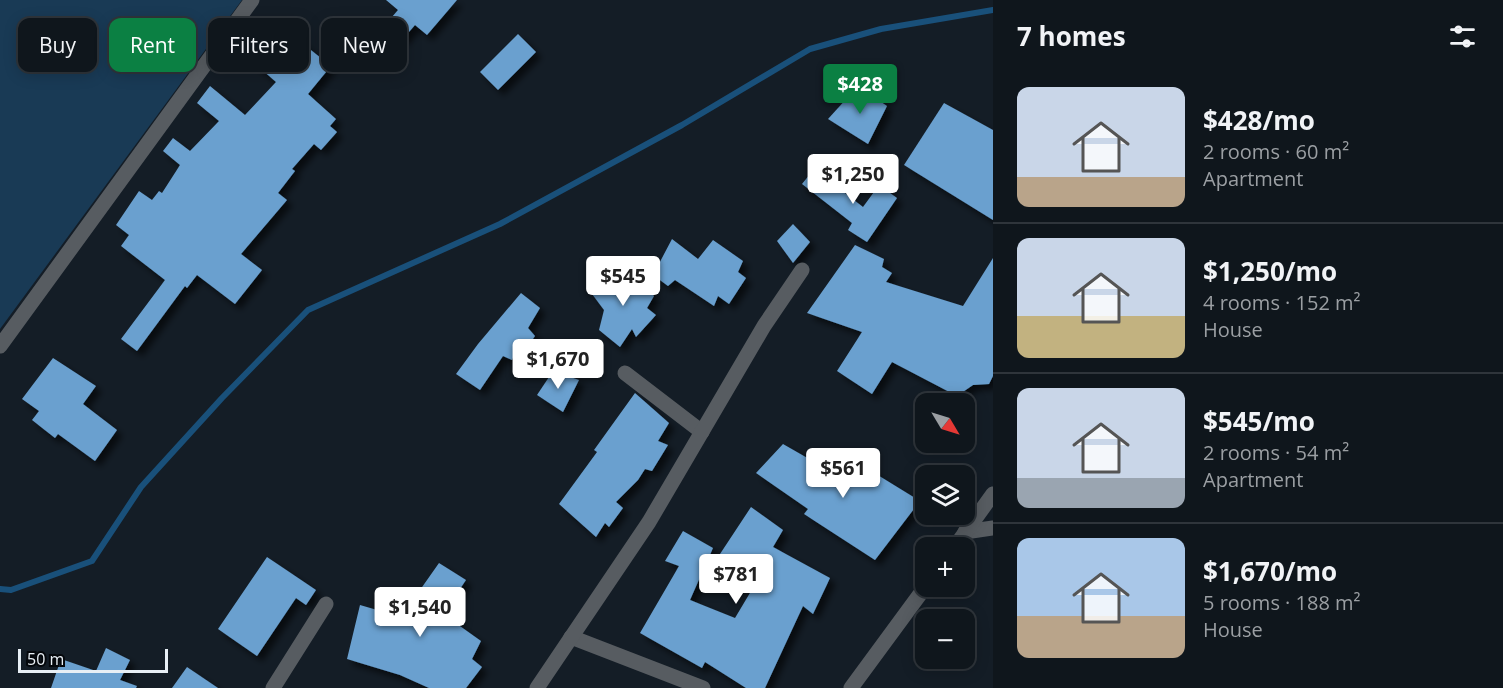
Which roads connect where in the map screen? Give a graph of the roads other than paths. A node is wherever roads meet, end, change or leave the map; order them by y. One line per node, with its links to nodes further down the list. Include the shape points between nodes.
1 (252, 0): 3 (street)
2 (802, 270): 5 (street)
3 (0, 346)
4 (625, 373): 5 (street)
5 (702, 432): 12 (street, via 649,522)
6 (993, 494): 8 (street)
7 (993, 528): 8 (street)
8 (965, 532): 9 (street)
9 (962, 537)
10 (918, 597): 16 (street)
11 (326, 604): 13 (street)
12 (571, 637): 14 (street); 15 (street)
13 (273, 688)
14 (537, 688)
15 (703, 688)
16 (851, 688)

